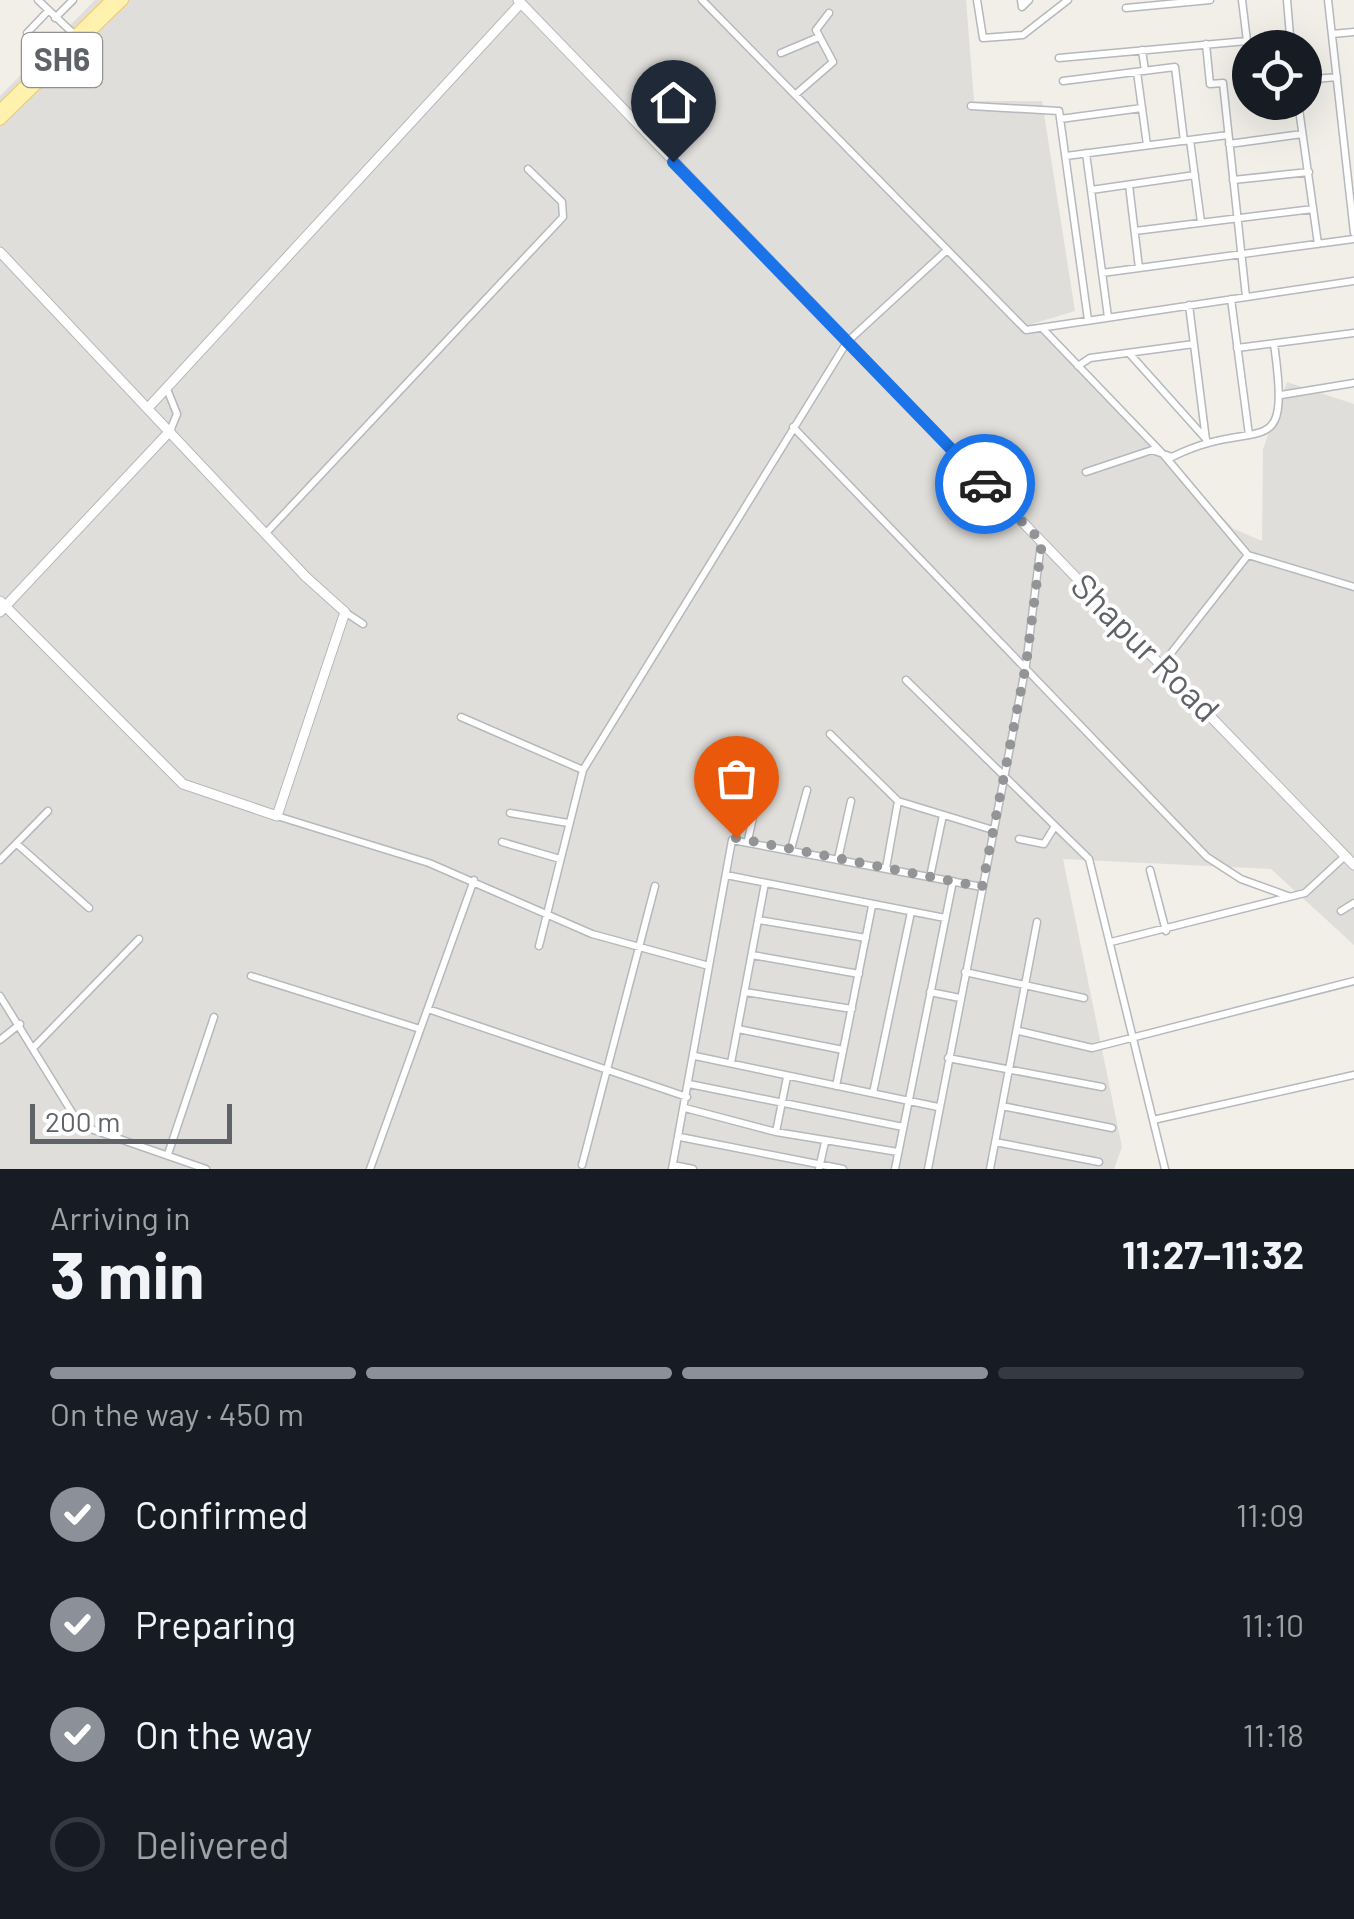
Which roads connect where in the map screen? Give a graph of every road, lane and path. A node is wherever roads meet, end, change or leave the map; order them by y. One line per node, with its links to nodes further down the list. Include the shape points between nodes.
1 (38, 0): 16 (street)
2 (73, 0): 18 (street)
3 (111, 0): 24 (main road, SH6)
4 (123, 0): 40 (main road, SH6)
5 (702, 0): 35 (street)
6 (977, 0): 9 (street, via 983,38 1023,35)
7 (1021, 0): 8 (street, via 1022,7)
8 (1029, 0)
9 (1068, 0)
10 (1210, 0): 15 (street)
11 (1242, 0): 19 (street)
12 (1287, 0): 20 (street)
13 (1328, 0): 23 (street)
14 (520, 2): 73 (street, Shapur Road); 80 (street)
15 (1126, 8)
16 (48, 11): 18 (street); 21 (street)
17 (829, 14): 25 (street, via 816,27)
18 (56, 18): 24 (street)
19 (1246, 30)
20 (1290, 30)
21 (27, 32)
22 (1354, 32): 23 (street)
23 (1332, 34): 32 (street)
24 (76, 36): 38 (main road, SH6)
25 (819, 38): 29 (street); 35 (street, via 834,62)
26 (1232, 41): 27 (street)
27 (1206, 44): 28 (street); 43 (street, via 1210,84 1223,83)
28 (1142, 50): 30 (street); 31 (street)
29 (781, 53)
30 (1058, 58)
31 (1141, 72): 34 (street); 37 (street); 44 (street, via 1175,68)
32 (1337, 77): 33 (street); 58 (street)
33 (1322, 78)
34 (1062, 82)
35 (795, 96): 60 (street)
36 (971, 106): 39 (street, via 1059,111)
37 (1142, 108): 39 (street); 45 (street)
38 (0, 110)
39 (1060, 119): 47 (street)
40 (0, 120)
41 (1301, 120): 42 (street)
42 (1303, 134): 43 (street); 49 (street)
43 (1229, 139): 44 (street); 51 (street)
44 (1187, 140): 45 (street); 50 (street)
45 (1147, 146): 46 (street)
46 (1086, 153): 47 (street); 53 (street)
47 (1066, 156): 70 (street)
48 (528, 168): 89 (street, via 566,207 563,216)
49 (1309, 172): 51 (street); 54 (street)
50 (1195, 175): 52 (street); 56 (street)
51 (1233, 180): 55 (street)
52 (1129, 185): 53 (street); 57 (street)
53 (1091, 190): 64 (street)
54 (1314, 208): 55 (street); 59 (street)
55 (1237, 217): 56 (street); 62 (street)
56 (1201, 222): 57 (street)
57 (1135, 231): 63 (street)
58 (1354, 236): 59 (street)
59 (1318, 244): 62 (street)
60 (946, 250): 71 (street, via 1026,330); 73 (street)
61 (0, 252): 82 (street)
62 (1241, 254): 63 (street); 66 (street)
63 (1140, 268): 64 (street)
64 (1102, 272): 69 (street)
65 (1354, 281): 66 (street)
66 (1246, 297): 67 (street)
67 (1231, 299): 68 (street); 76 (street)
68 (1189, 305): 69 (street); 74 (street)
69 (1108, 318): 70 (street)
70 (1088, 320): 71 (street)
71 (1041, 328): 78 (street)
72 (1354, 334): 75 (street)
73 (847, 342): 83 (street); 90 (street, Shapur Road)
74 (1194, 344): 77 (street); 86 (street)
75 (1274, 344): 76 (street); 81 (street)
76 (1238, 348): 85 (street)
77 (1130, 353): 78 (street); 86 (street)
78 (1078, 366): 87 (street)
79 (1354, 382): 81 (street)
80 (166, 388): 82 (street); 84 (street, via 177,414)
81 (1281, 394): 85 (street, via 1279,421 1269,432)
82 (148, 408): 84 (street)
83 (793, 427): 96 (street); 101 (street)
84 (170, 431): 89 (street); 93 (street)
85 (1249, 434): 86 (street)
86 (1206, 440): 87 (street, via 1172,457)
87 (1163, 454): 88 (street, via 1152,450); 91 (street)
88 (1086, 472)
89 (266, 533): 94 (street)
90 (1042, 542): 96 (street); 97 (street, Shapur Road)
91 (1248, 555): 92 (street); 97 (street)
92 (1354, 586)
93 (2, 606): 109 (street, via 183,784)
94 (345, 612): 95 (street); 109 (street)
95 (364, 624)
96 (1026, 665): 102 (street); 133 (street, via 1207,857 1241,880)
97 (1161, 666): 119 (street, Shapur Road)
98 (906, 680): 102 (street)
99 (461, 717): 101 (street)
100 (830, 734): 105 (street)
101 (583, 770): 111 (street)
102 (1004, 776): 112 (street); 113 (street)
103 (807, 790): 118 (street)
104 (851, 801): 120 (street)
105 (898, 802): 108 (street); 124 (street)
106 (48, 811): 117 (street)
107 (510, 813): 111 (street)
108 (943, 815): 113 (street); 127 (street)
109 (277, 816): 128 (street)
110 (753, 816): 115 (street)
111 (568, 822): 121 (street)
112 (1055, 826): 114 (street, via 1044,844); 146 (street, via 1088,859)
113 (993, 830): 132 (street)
114 (1020, 839)
115 (748, 840): 118 (street); 126 (street, via 730,843)
116 (502, 842): 121 (street)
117 (18, 844): 122 (street); 136 (street)
118 (792, 850): 120 (street)
119 (1345, 856): 123 (street, Shapur Road); 133 (street, via 1305,893)
120 (838, 858): 124 (street)
121 (560, 859): 138 (street)
122 (0, 860)
123 (1354, 866)
124 (886, 868): 127 (street)
125 (1150, 870): 143 (street)
126 (725, 875): 130 (street); 150 (street)
127 (930, 876): 129 (street)
128 (474, 880): 138 (street); 161 (street)
129 (952, 881): 132 (street); 140 (street)
130 (765, 883): 135 (street); 141 (street)
131 (655, 886): 148 (street)
132 (982, 887): 151 (street)
133 (1288, 896): 143 (street)
134 (1354, 903): 137 (street)
135 (872, 906): 139 (street); 144 (street)
136 (89, 908)
137 (1341, 911)
138 (548, 912): 147 (street); 148 (street)
139 (911, 912): 140 (street); 182 (street)
140 (945, 918): 157 (street)
141 (758, 920): 144 (street); 149 (street)
142 (1037, 922): 155 (street)
143 (1166, 931): 146 (street)
144 (866, 938): 152 (street)
145 (139, 940): 170 (street)
146 (1111, 942): 168 (street)
147 (539, 946)
148 (636, 947): 150 (street); 176 (street)
149 (752, 955): 152 (street); 156 (street)
150 (709, 966): 172 (street)
151 (965, 972): 155 (street); 159 (street)
152 (859, 974): 162 (street)
153 (251, 976): 165 (street)
154 (1354, 982): 168 (street)
155 (1027, 986): 160 (street); 167 (street)
156 (745, 992): 162 (street); 166 (street)
157 (930, 992): 159 (street); 184 (street)
158 (0, 996): 164 (street)
159 (960, 998): 173 (street)
160 (1084, 998)
161 (428, 1009): 165 (street); 176 (street)
162 (852, 1009): 171 (street)
163 (214, 1017): 197 (street)
164 (20, 1024): 169 (street); 170 (street)
165 (420, 1029): 203 (street)
166 (738, 1029): 171 (street); 174 (street)
167 (1019, 1031): 168 (street, via 1092,1048); 175 (street)
168 (1132, 1038): 189 (street)
169 (0, 1040)
170 (34, 1047): 197 (street, via 88,1128)
171 (843, 1050): 180 (street)
172 (695, 1056): 174 (street); 179 (street)
173 (948, 1058): 175 (street); 187 (street)
174 (731, 1063): 178 (street)
175 (1011, 1069): 181 (street); 186 (street)
176 (606, 1070): 183 (street); 199 (street)
177 (1354, 1076): 189 (street)
178 (786, 1077): 180 (street); 185 (street)
179 (689, 1084): 183 (street); 185 (street)
180 (836, 1086): 182 (street)
181 (1102, 1086)
182 (873, 1093): 184 (street)
183 (687, 1096): 188 (street)
184 (908, 1100): 187 (street); 190 (street)
185 (780, 1105): 190 (street); 192 (street)
186 (1002, 1106): 191 (street); 195 (street)
187 (938, 1107): 207 (street)
188 (685, 1108): 192 (street); 193 (street)
189 (1153, 1120): 209 (street)
190 (903, 1127): 196 (street)
191 (1112, 1128)
192 (776, 1132): 194 (street)
193 (680, 1137): 200 (street); 201 (street)
194 (825, 1142): 196 (street); 201 (street)
195 (996, 1142): 198 (street); 208 (street)
196 (898, 1152): 206 (street)
197 (168, 1154): 202 (street)
198 (1099, 1162)
199 (582, 1164)
200 (673, 1167): 204 (street)
201 (820, 1167): 205 (street)
202 (206, 1169)
203 (370, 1169)
204 (693, 1169)
205 (843, 1169)
206 (894, 1169)
207 (928, 1169)
208 (990, 1169)
209 (1165, 1169)

